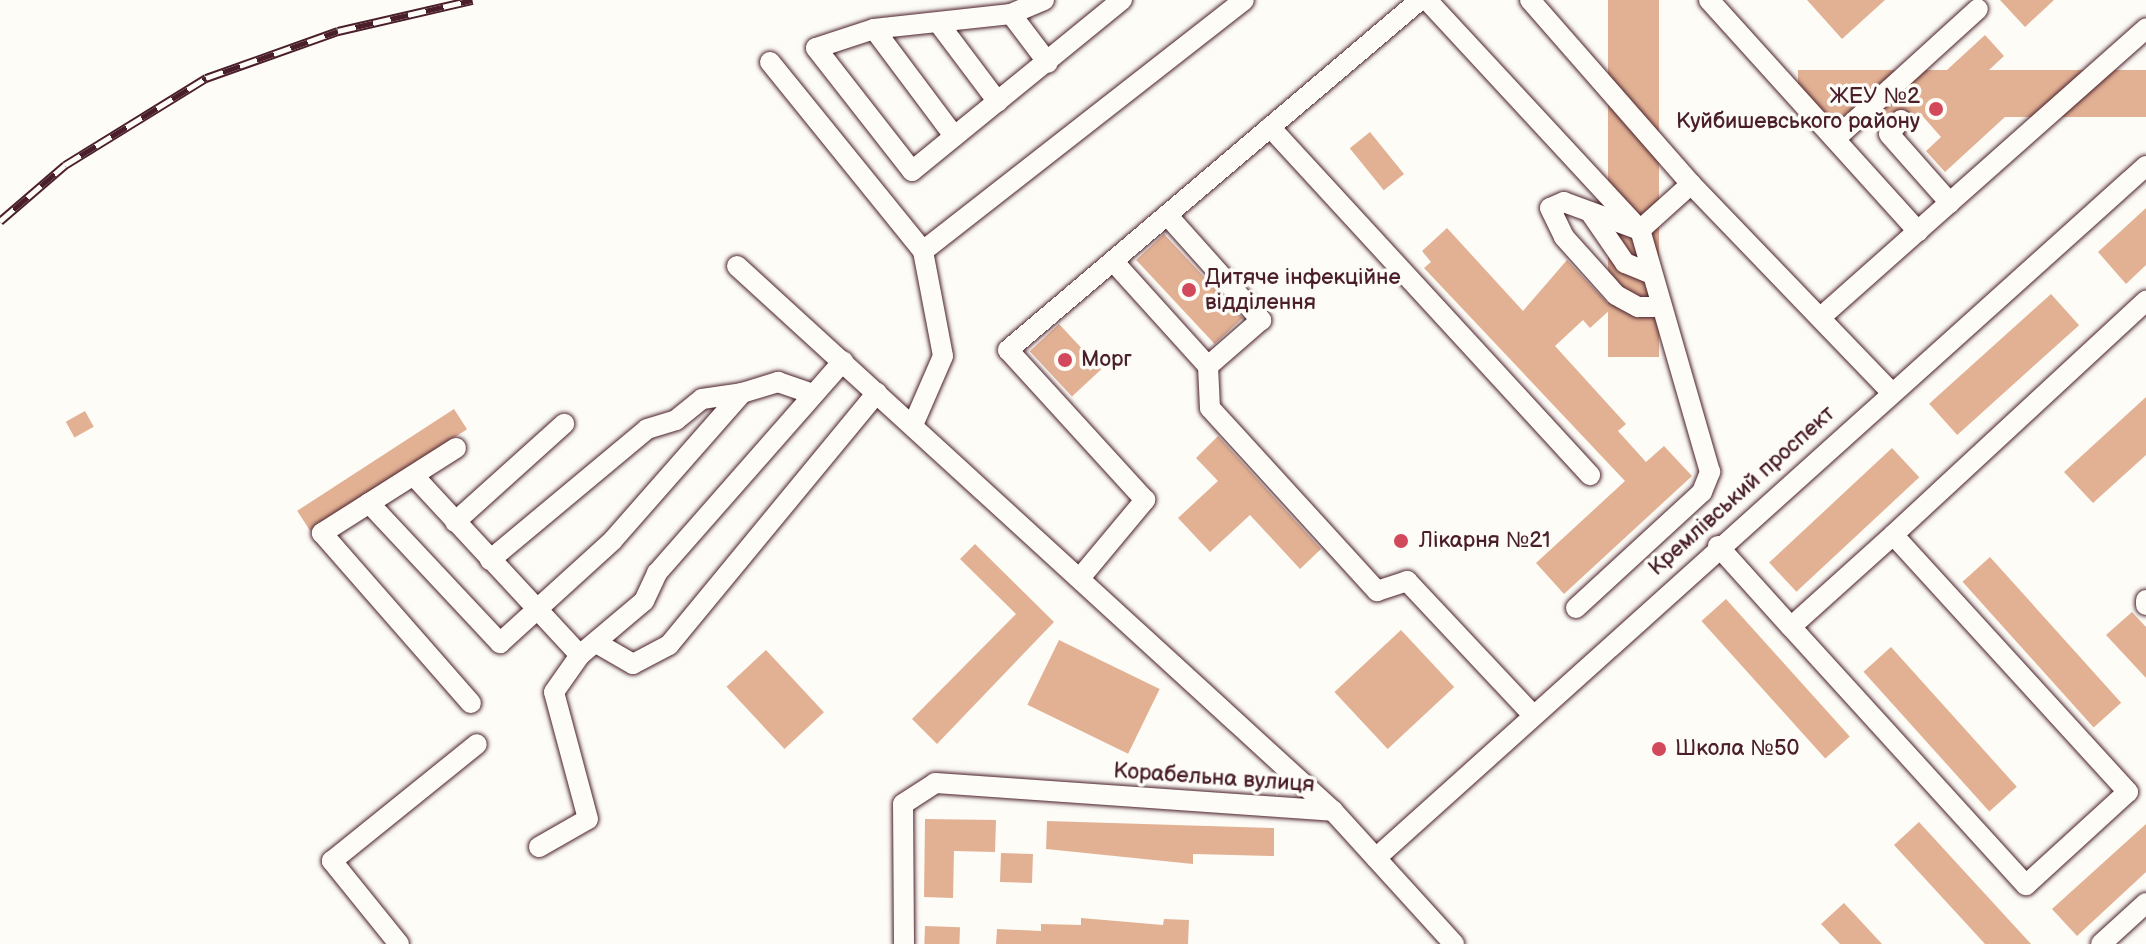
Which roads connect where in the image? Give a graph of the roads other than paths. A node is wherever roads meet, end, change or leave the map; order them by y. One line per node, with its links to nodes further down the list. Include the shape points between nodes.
1 (1044, 0): 9 (street)
2 (1122, 0): 14 (street)
3 (1244, 0): 27 (street)
4 (1420, 0): 17 (street)
5 (1427, 0): 25 (street)
6 (1530, 0): 21 (street)
7 (1709, 0): 19 (street)
8 (1978, 9): 19 (street)
9 (1011, 14): 10 (street); 14 (street)
10 (940, 25): 12 (street); 15 (street)
11 (2146, 28): 22 (street)
12 (874, 29): 18 (street); 18 (street, via 816,48 912,171)
13 (770, 62): 27 (street)
14 (1048, 63): 15 (street)
15 (998, 102): 18 (street)
16 (1901, 120): 22 (street, via 1889,134)
17 (1270, 127): 24 (street); 43 (street)
18 (954, 136)
19 (1835, 139): 26 (street)
20 (2146, 166): 36 (street, Кремлівський проспект)
21 (1691, 184): 25 (street); 33 (street)
22 (1950, 203): 26 (street)
23 (1590, 212): 25 (street); 30 (street, via 1625,263); 32 (street, via 1564,202 1550,208 1564,237 1616,295 1638,307)
24 (1168, 216): 28 (street); 35 (street, via 1261,320)
25 (1640, 230): 30 (street)
26 (1918, 231): 33 (street)
27 (923, 251): 41 (street, via 943,356)
28 (1113, 261): 35 (street); 50 (street, via 1008,350 1145,500)
29 (737, 266): 34 (street)
30 (1652, 274): 32 (street)
31 (2146, 301): 47 (street)
32 (1661, 307): 51 (street, via 1710,472 1702,492)
33 (1821, 317): 36 (street)
34 (843, 361): 38 (street); 39 (street)
35 (1208, 366): 57 (street, via 1210,408 1377,591 1407,581)
36 (1889, 390): 48 (street, Кремлівський проспект)
37 (742, 393): 39 (street, via 778,382); 49 (street, via 702,399 676,420 647,429); 52 (street, via 613,540)
38 (877, 393): 41 (street); 54 (street, via 669,645 633,664)
39 (812, 394): 54 (street)
40 (564, 424): 46 (street)
41 (913, 425): 50 (street)
42 (456, 448): 44 (street)
43 (1590, 475)
44 (414, 476): 45 (street); 46 (street)
45 (369, 503): 52 (street, via 500,643); 56 (street, via 322,533)
46 (455, 522): 49 (street)
47 (1893, 535): 53 (street); 53 (street, via 2128,792 2117,803 2026,885)
48 (1718, 546): 53 (street); 57 (street, Кремлівський проспект)
49 (490, 560): 52 (street)
50 (1080, 578): 59 (street)
51 (1576, 608)
52 (536, 609): 55 (street)
53 (1791, 627)
54 (600, 645): 55 (street)
55 (580, 655): 60 (street, via 554,692 588,819)
56 (471, 703)
57 (1533, 715): 61 (street, Кремлівський проспект)
58 (477, 744): 63 (street, via 332,861)
59 (1333, 811): 61 (street, Корабельна вулиця); 64 (street, Корабельна вулиця, via 935,783 913,790 903,804)
60 (539, 847)
61 (1376, 858): 65 (street, Корабельна вулиця)
62 (2146, 903): 66 (street)
63 (399, 944)
64 (904, 944)
65 (1454, 944)
66 (2101, 944)

